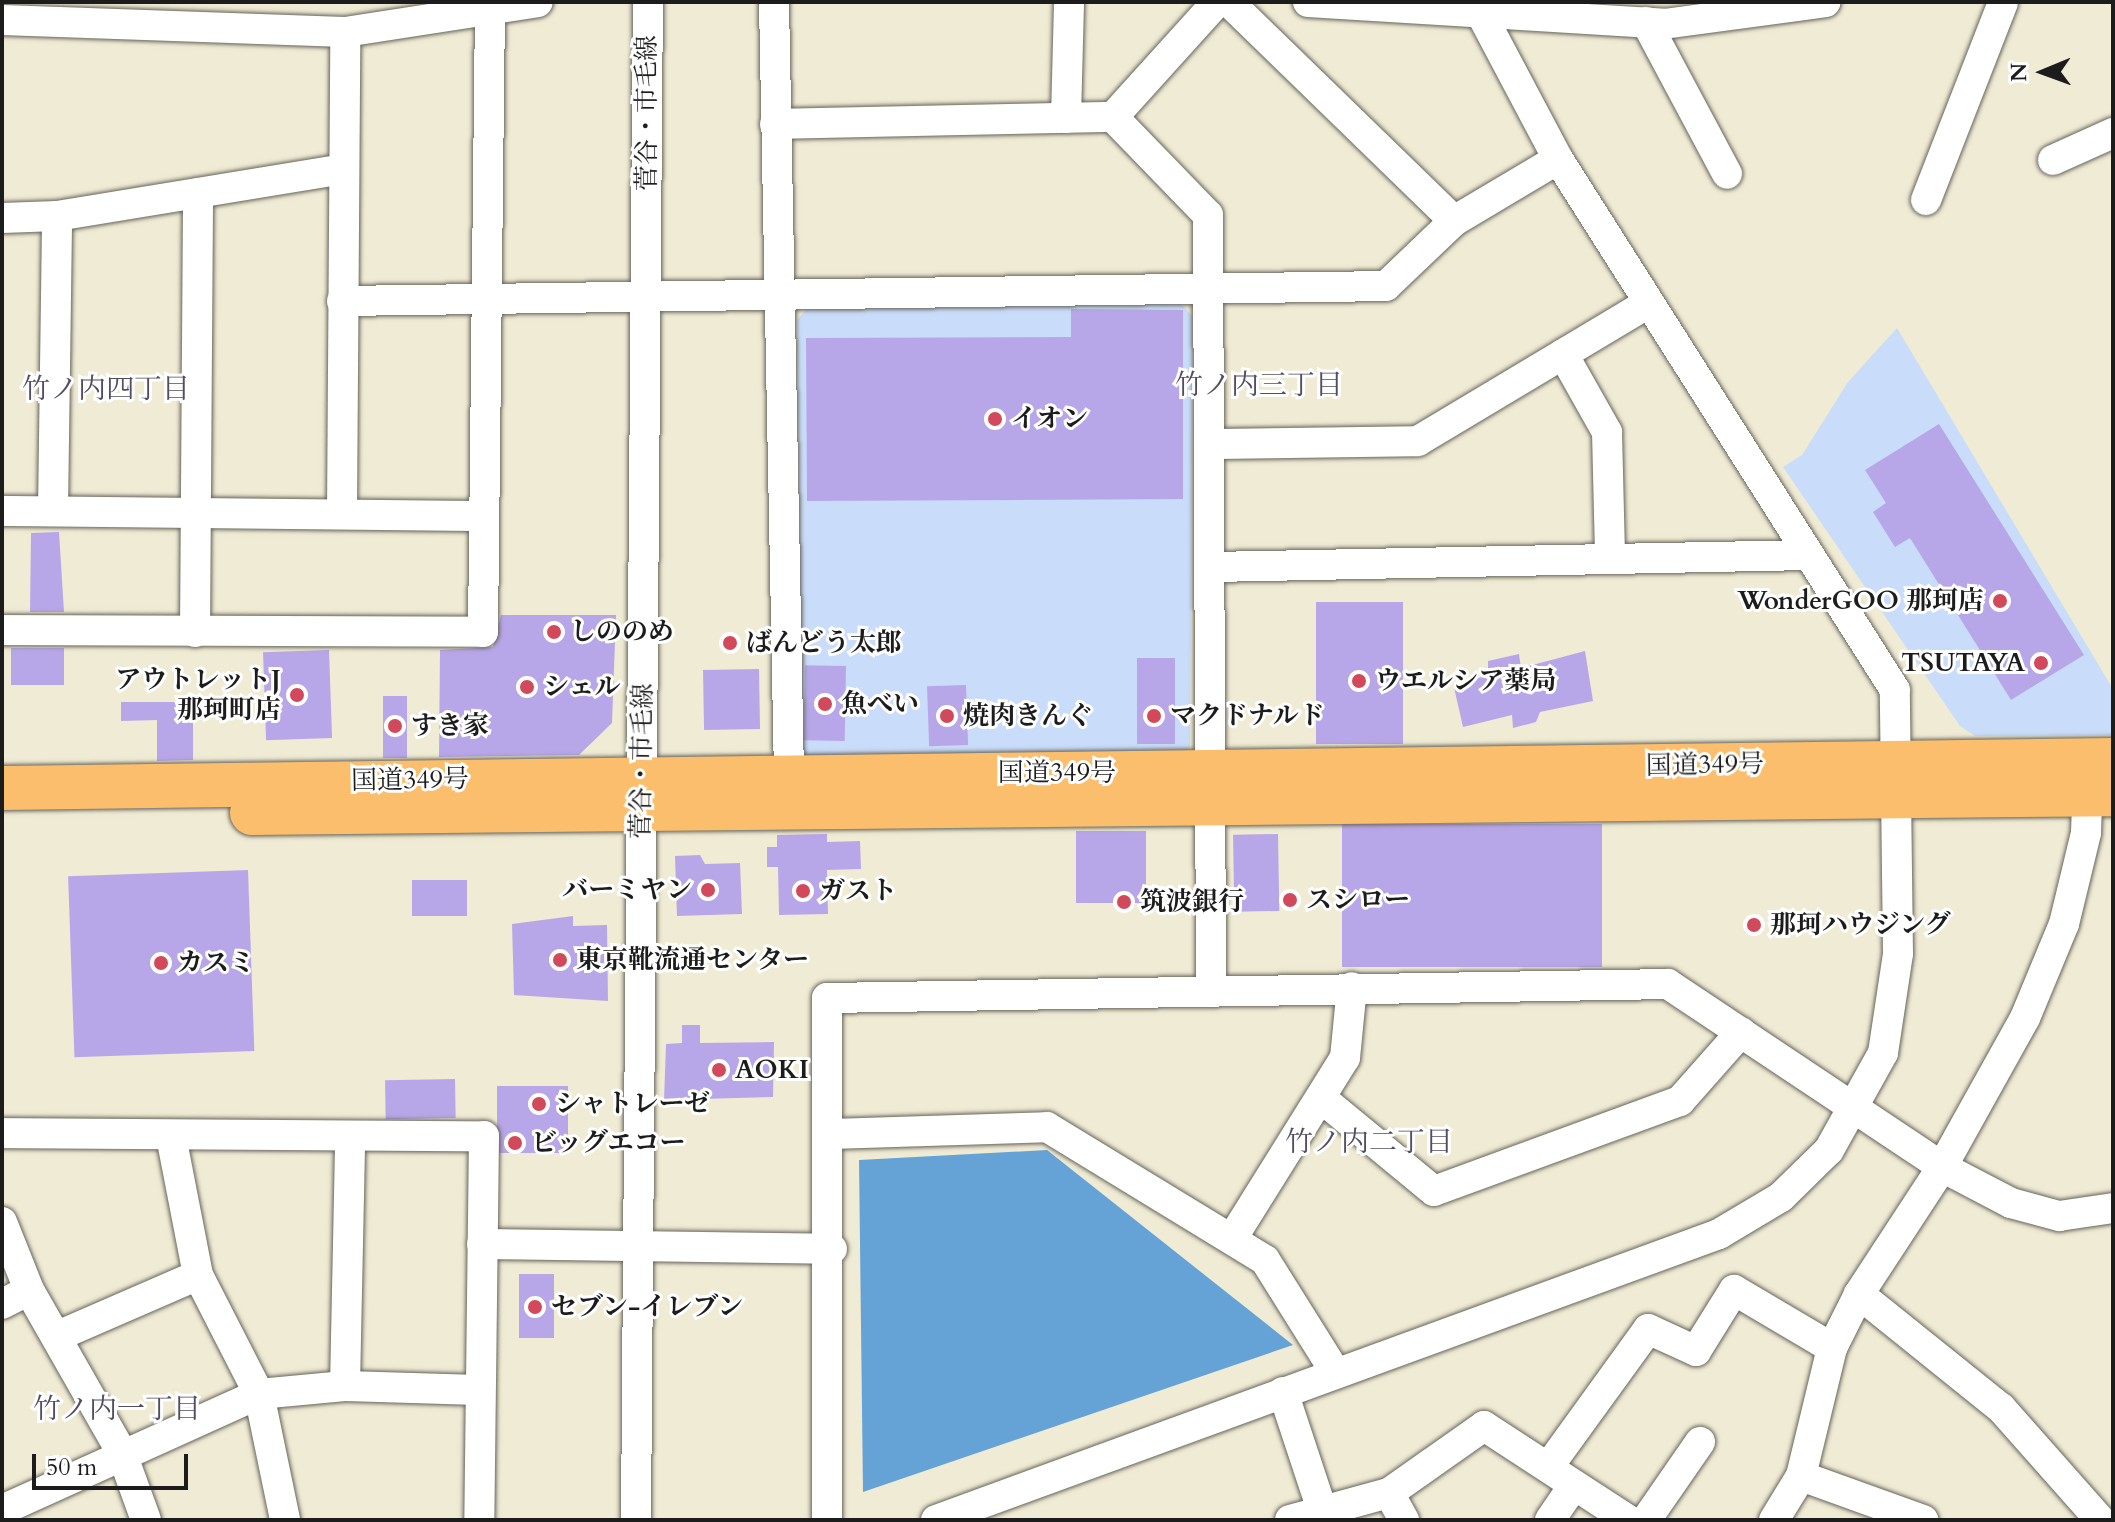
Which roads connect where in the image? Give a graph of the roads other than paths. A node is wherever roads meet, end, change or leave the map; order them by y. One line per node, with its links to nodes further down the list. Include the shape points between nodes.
1 (538, 2): 11 (street)
2 (648, 2): 32 (street, 菅谷・市毛線)
3 (774, 2): 19 (street)
4 (1069, 2): 18 (street)
5 (1217, 2): 17 (street)
6 (1229, 2): 29 (street)
7 (1308, 2): 10 (street)
8 (1826, 2): 15 (street)
9 (2003, 2): 26 (street)
10 (1478, 8): 15 (street); 21 (street)
11 (490, 10): 12 (street); 33 (street)
12 (410, 12): 16 (street)
13 (157, 13): 14 (street); 16 (street)
14 (2, 20)
15 (1646, 22): 24 (street)
16 (345, 32): 23 (street)
17 (1113, 117): 18 (street); 30 (street, via 1208,215)
18 (1066, 118): 19 (street)
19 (775, 124): 31 (street)
20 (2113, 133): 22 (street)
21 (1558, 159): 29 (street); 35 (street)
22 (2053, 160)
23 (339, 170): 25 (street); 34 (street)
24 (1727, 174)
25 (198, 193): 27 (street); 40 (street)
26 (1926, 200)
27 (57, 216): 28 (street); 39 (street)
28 (2, 218)
29 (1454, 221): 30 (street, via 1386,286)
30 (1212, 287): 31 (street); 37 (street)
31 (775, 292): 32 (street); 49 (street)
32 (646, 294): 33 (street); 53 (street, 菅谷・市毛線)
33 (487, 298): 34 (street, via 474,304); 42 (street)
34 (342, 301): 41 (street)
35 (1647, 304): 36 (street); 43 (street)
36 (1563, 354): 37 (street, via 1418,441); 44 (street, via 1607,432)
37 (1214, 444): 45 (street)
38 (2, 511): 39 (street)
39 (53, 511): 40 (street)
40 (196, 513): 41 (street); 47 (street)
41 (342, 514): 42 (street)
42 (483, 516): 47 (street, via 483,632)
43 (1809, 555): 44 (street); 50 (street, via 1895,690)
44 (1610, 559): 45 (street)
45 (1212, 567): 52 (street)
46 (2, 630): 47 (street)
47 (195, 632)
48 (2113, 760): 50 (highway, 国道349号)
49 (789, 776): 52 (highway, 国道349号); 53 (highway, 国道349号)
50 (1895, 779): 52 (highway, 国道349号); 54 (highway, 国道349号); 60 (street, via 1893,996 1883,1053)
51 (2, 788): 53 (highway, 国道349号)
52 (1213, 788): 53 (highway, 国道349号); 56 (street)
53 (642, 792): 55 (highway, 国道349号); 70 (street, 菅谷・市毛線)
54 (2100, 794): 65 (street, via 2064,924 2025,1018)
55 (2, 816)
56 (1211, 987): 57 (street); 62 (street, via 827,998)
57 (1352, 987): 58 (street, via 1668,984); 59 (street, via 1345,1058)
58 (1741, 1032): 59 (street, via 1680,1101 1434,1191); 60 (street)
59 (1321, 1098): 68 (street)
60 (1855, 1105): 65 (street); 78 (street, via 1829,1150 1781,1197 1719,1234)
61 (2, 1133): 63 (street)
62 (830, 1134): 68 (street, via 1047,1127); 71 (street)
63 (171, 1136): 64 (street); 72 (street)
64 (350, 1137): 69 (street, via 484,1136); 79 (street)
65 (1942, 1167): 66 (street, via 2032,1211 2059,1216); 74 (street)
66 (2113, 1208)
67 (2, 1222): 73 (street)
68 (1233, 1237): 78 (street, via 1265,1260)
69 (482, 1244): 70 (street); 80 (street)
70 (640, 1247): 71 (street); 95 (street, 菅谷・市毛線)
71 (832, 1249): 96 (street)
72 (198, 1275): 76 (street); 82 (street)
73 (29, 1290): 75 (street); 76 (street)
74 (1859, 1294): 77 (street); 105 (street, via 2001,1408)
75 (2, 1304)
76 (60, 1335): 84 (street)
77 (1832, 1348): 85 (street, via 1734,1290 1696,1351 1648,1329); 86 (street)
78 (1336, 1373): 81 (street)
79 (345, 1386): 80 (street); 82 (street)
80 (479, 1390): 94 (street)
81 (1283, 1392): 89 (street); 91 (street)
82 (259, 1394): 84 (street); 93 (street)
83 (1700, 1442): 102 (street)
84 (121, 1451): 90 (street); 92 (street)
85 (1549, 1466): 87 (street); 88 (street, via 1484,1426)
86 (1801, 1476): 103 (street); 104 (street)
87 (1574, 1485): 100 (street); 101 (street)
88 (1389, 1493): 91 (street); 99 (street)
89 (1008, 1507): 97 (street)
90 (2, 1510)
91 (1337, 1514): 98 (street)
92 (146, 1520)
93 (285, 1520)
94 (479, 1520)
95 (636, 1520)
96 (827, 1520)
97 (936, 1520)
98 (1290, 1520)
99 (1404, 1520)
100 (1550, 1520)
101 (1628, 1520)
102 (1646, 1520)
103 (1774, 1520)
104 (1923, 1520)
105 (2100, 1520)

